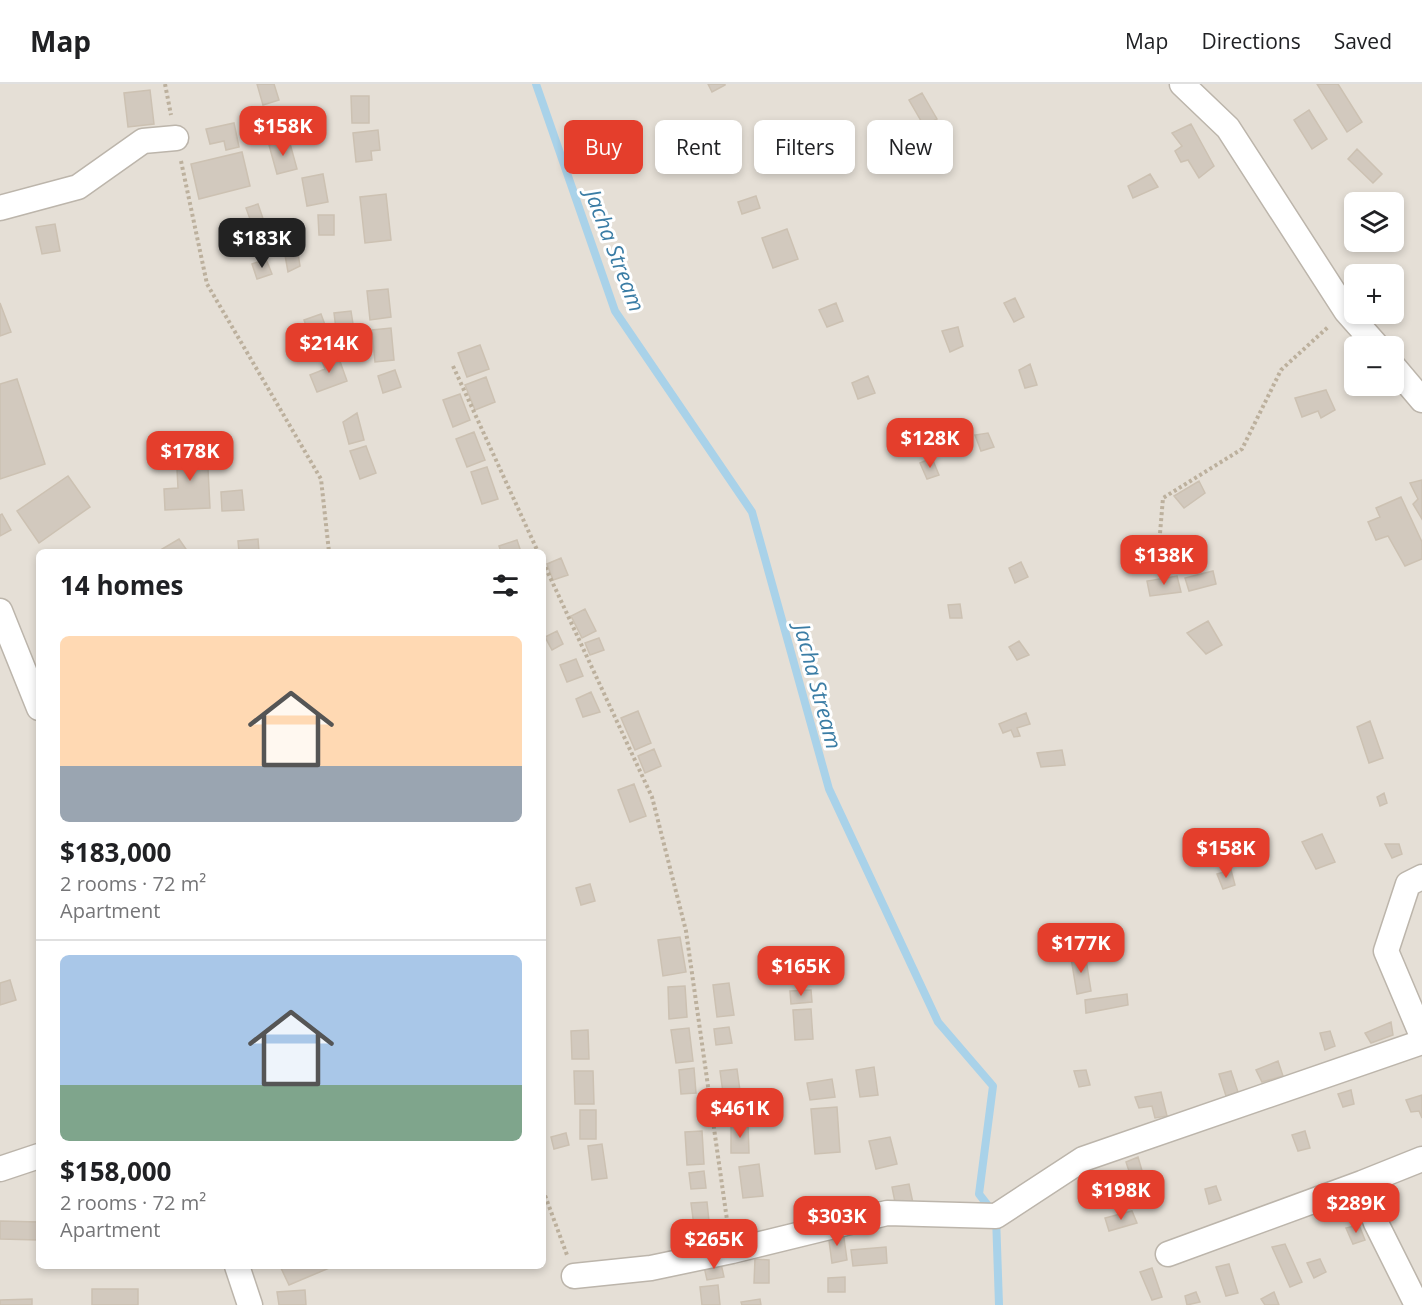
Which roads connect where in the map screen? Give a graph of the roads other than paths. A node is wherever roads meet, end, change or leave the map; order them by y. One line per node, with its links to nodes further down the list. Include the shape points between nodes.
1 (1182, 84): 4 (street, via 1228,128 1346,311)
2 (176, 138): 3 (street, via 143,141 78,187)
3 (0, 208)
4 (1368, 336)
5 (1404, 379): 6 (street)
6 (1422, 400)
7 (0, 611): 8 (street)
8 (36, 701)
9 (1422, 877): 10 (street, via 1408,884 1386,951)
10 (1422, 1036)
11 (1422, 1042): 18 (street, via 1083,1159 996,1216 887,1213 651,1268)
12 (36, 1157): 14 (street)
13 (1422, 1159): 15 (street)
14 (0, 1169)
15 (1362, 1183): 16 (street); 20 (street, via 1376,1223)
16 (1168, 1254)
17 (238, 1269): 19 (street)
18 (574, 1276)
19 (250, 1305)
20 (1418, 1305)

